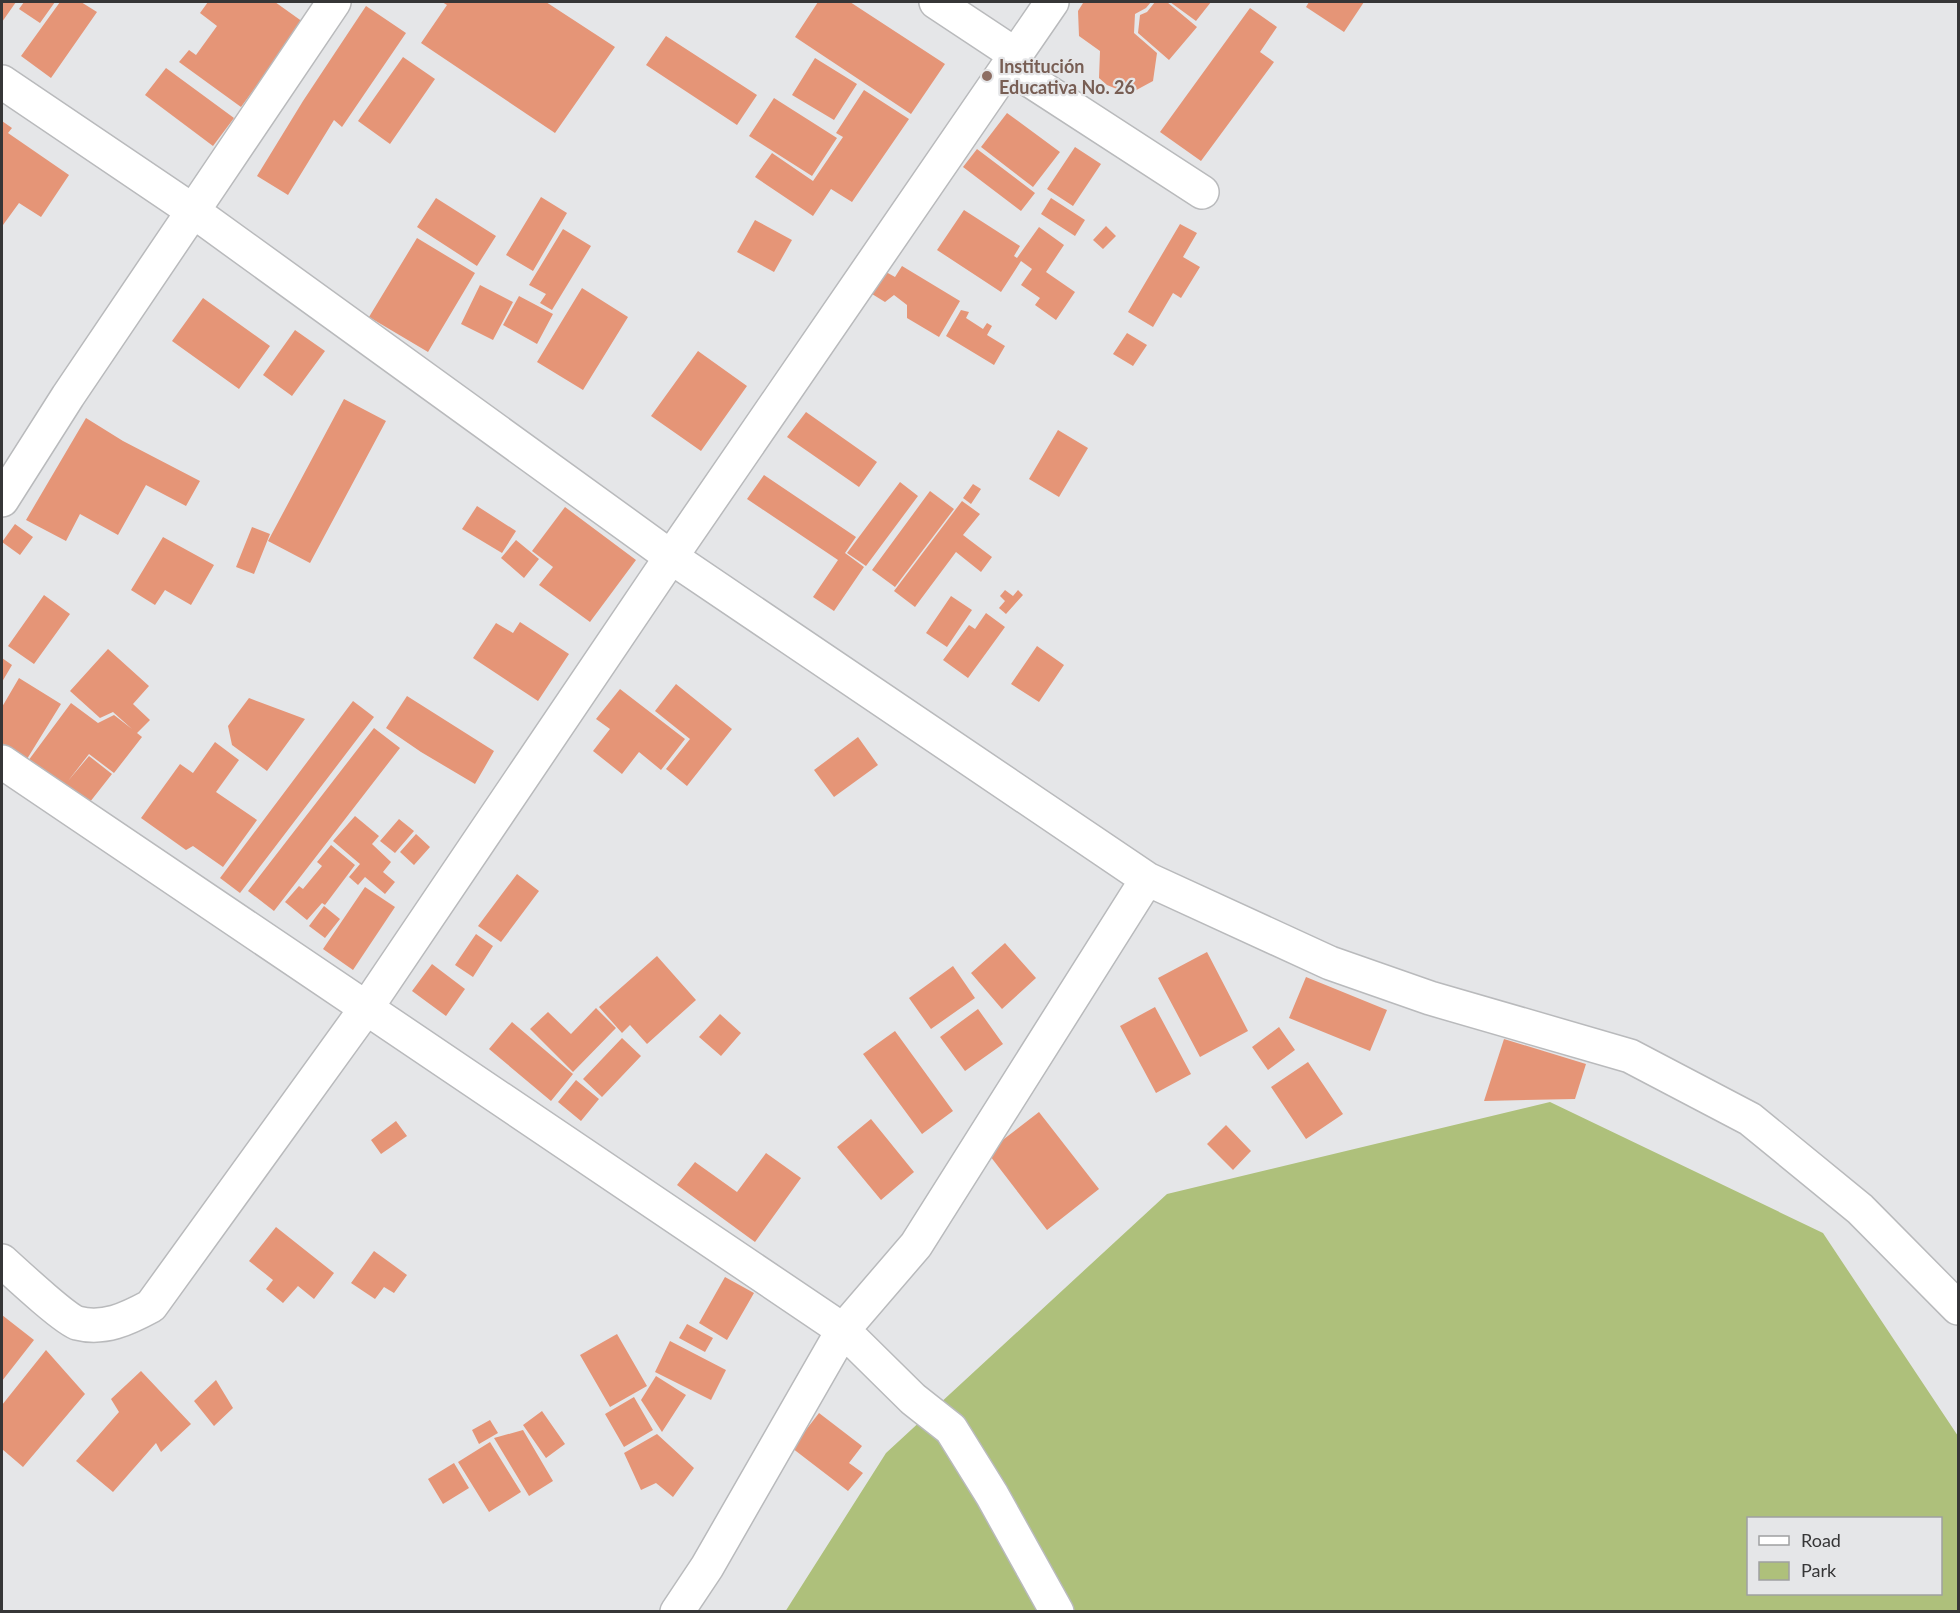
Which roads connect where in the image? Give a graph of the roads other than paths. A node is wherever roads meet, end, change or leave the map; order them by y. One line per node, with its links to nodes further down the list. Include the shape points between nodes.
1 (334, 2): 7 (street)
2 (936, 2): 4 (street)
3 (1052, 2): 4 (street)
4 (1012, 60): 6 (street); 9 (street)
5 (2, 82): 7 (street)
6 (1202, 192)
7 (192, 211): 8 (street); 9 (street)
8 (2, 500)
9 (671, 557): 11 (street); 12 (street)
10 (2, 762): 12 (street)
11 (1147, 879): 14 (street, via 1330,963 1430,998 1630,1056 1750,1119 1860,1209); 15 (street, via 916,1245)
12 (367, 1007): 13 (street, via 151,1306 106,1326 74,1323); 15 (street)
13 (2, 1261)
14 (1959, 1308)
15 (843, 1330): 16 (street, via 707,1567); 17 (street, via 913,1399 951,1429)
16 (677, 1611)
17 (1057, 1611)

